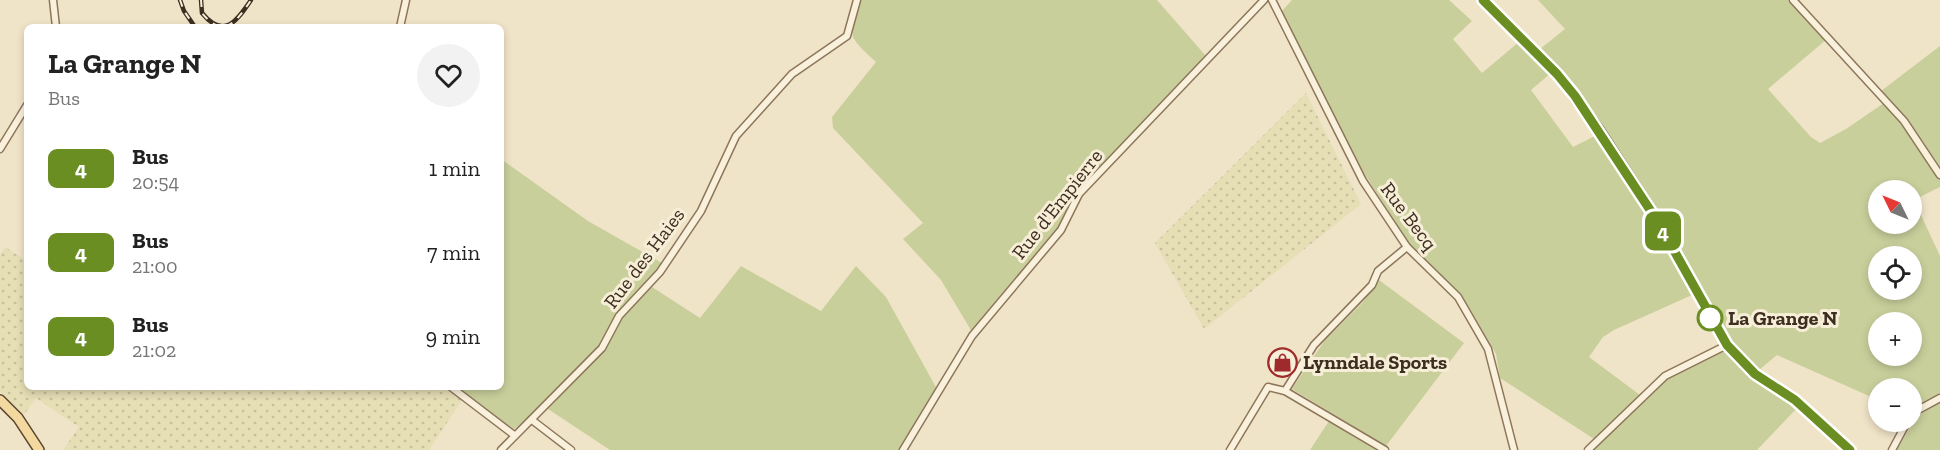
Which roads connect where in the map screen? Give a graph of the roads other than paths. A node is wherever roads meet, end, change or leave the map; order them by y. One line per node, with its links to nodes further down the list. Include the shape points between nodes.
1 (53, 0): 8 (street)
2 (406, 0): 9 (street)
3 (857, 0): 20 (street, Rue des Haies, via 848,36 792,74 736,136 701,212 660,272 619,316 602,348)
4 (1264, 0): 26 (street, Rue d'Empierre, via 1079,194 1061,230 972,336)
5 (1272, 0): 13 (street, Rue Becq, via 1363,181)
6 (1483, 0): 14 (main road, via 1557,74 1593,122 1658,222)
7 (1793, 0): 12 (street, via 1904,121)
8 (56, 24)
9 (400, 24)
10 (24, 110): 11 (street)
11 (0, 149)
12 (1940, 175)
13 (1407, 248): 16 (street, via 1378,271 1372,285 1314,345); 29 (street, Rue Becq, via 1458,297 1488,349)
14 (1727, 345): 30 (street, via 1665,376); 31 (main road, via 1755,374 1795,400)
15 (455, 390): 22 (street)
16 (1285, 391): 27 (street, via 1268,387); 28 (street)
17 (1940, 398): 19 (street)
18 (0, 400): 23 (main road, via 18,418)
19 (1922, 408)
20 (532, 420): 22 (street, Rue des Haies); 25 (street)
21 (1902, 432): 32 (street)
22 (514, 435): 24 (street, Rue des Haies)
23 (39, 450)
24 (501, 450)
25 (571, 450)
26 (903, 450)
27 (1230, 450)
28 (1385, 450)
29 (1514, 450)
30 (1588, 450)
31 (1850, 450)
32 (1892, 450)

